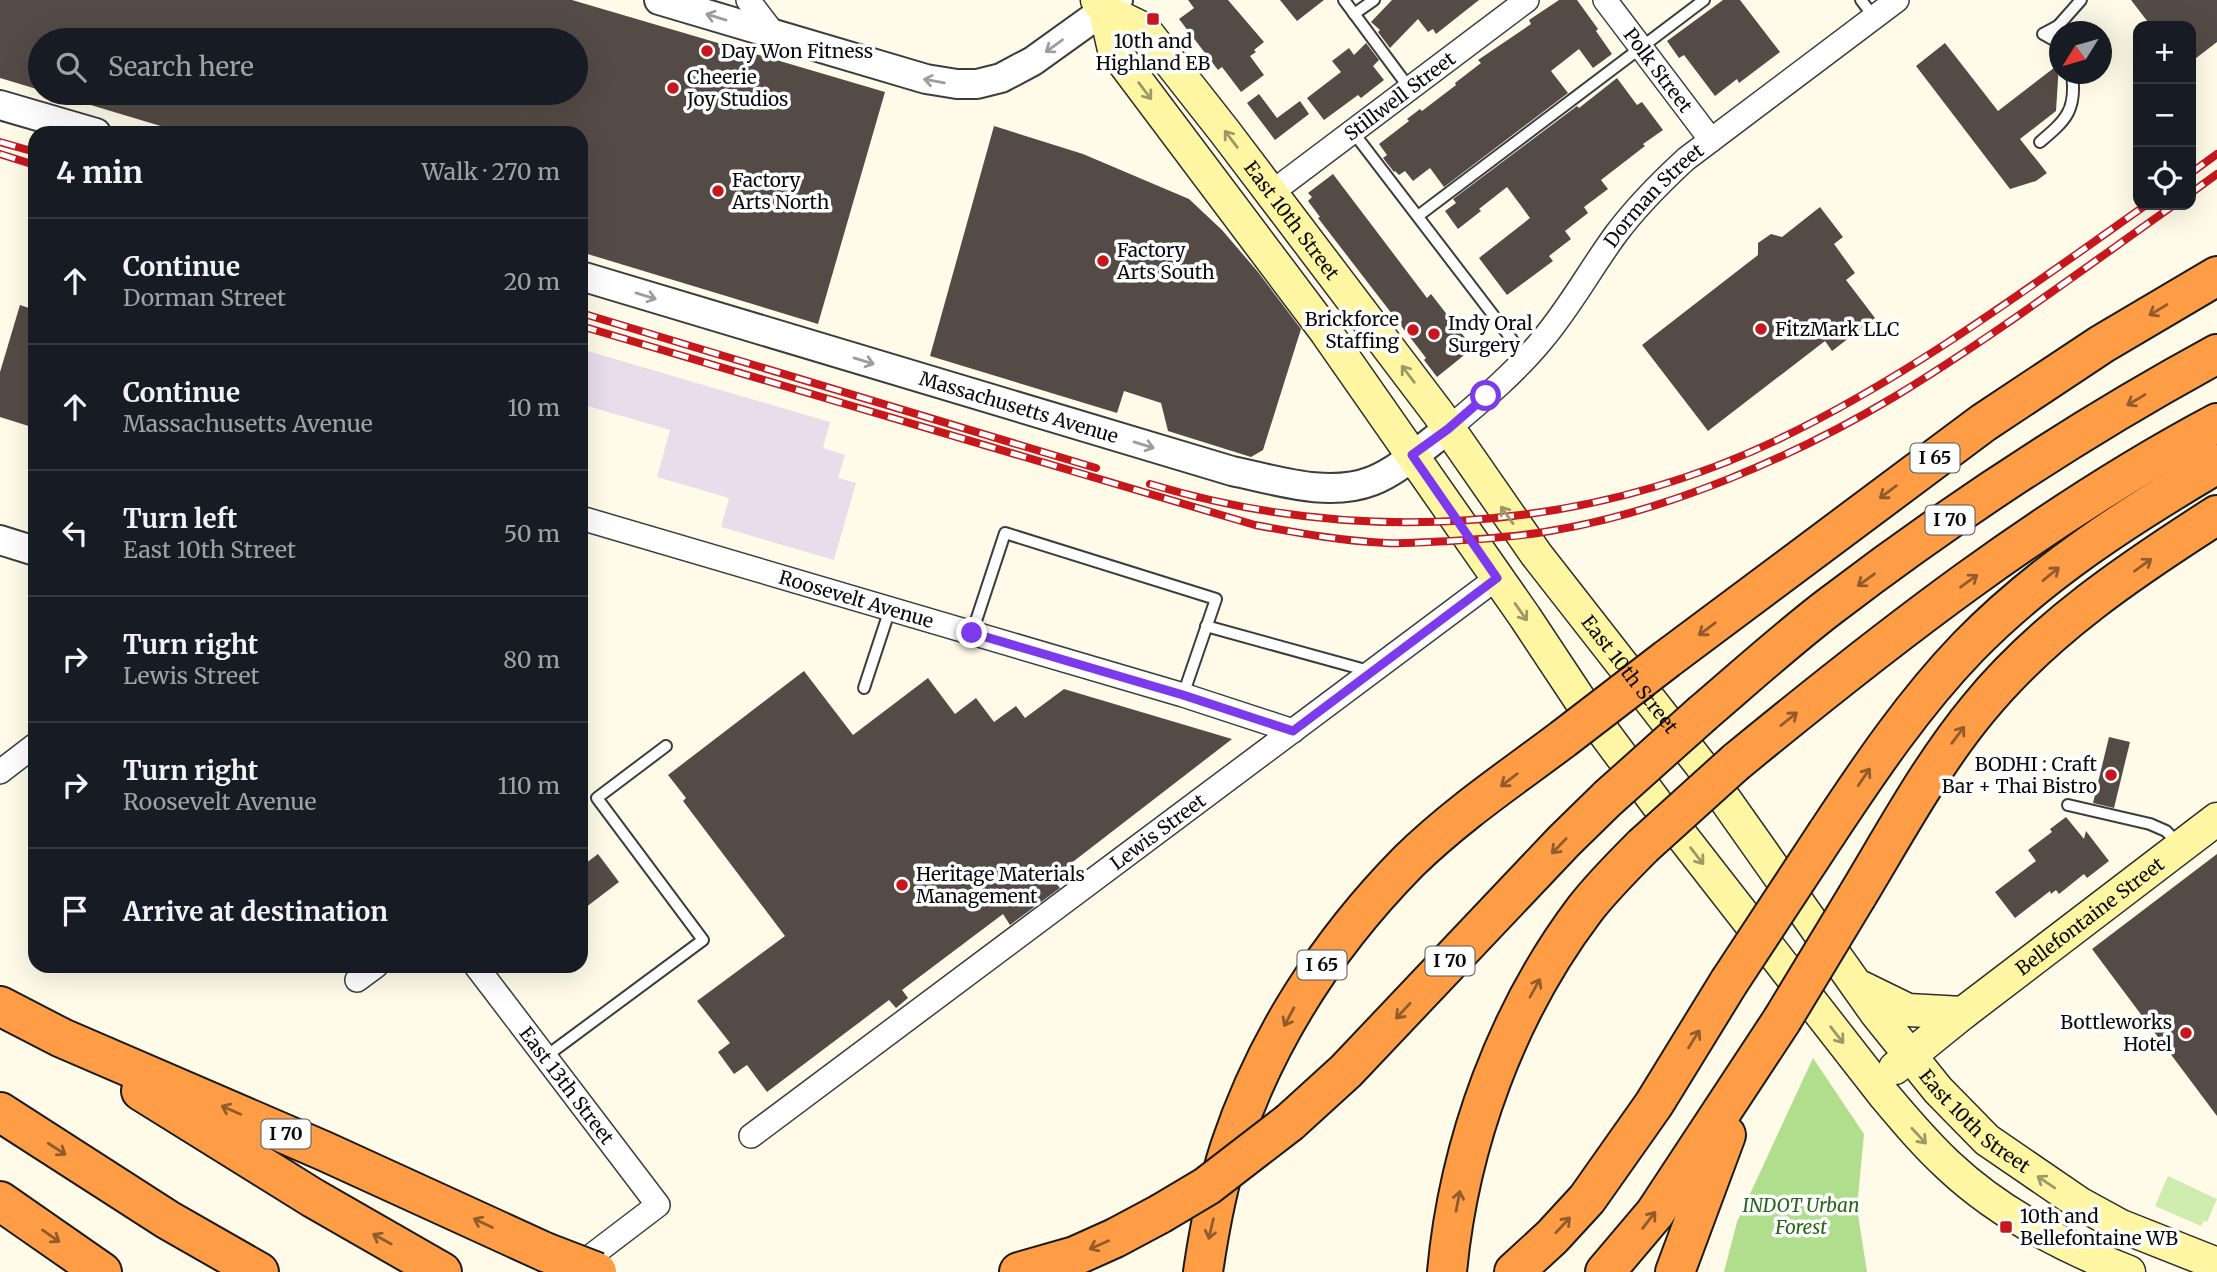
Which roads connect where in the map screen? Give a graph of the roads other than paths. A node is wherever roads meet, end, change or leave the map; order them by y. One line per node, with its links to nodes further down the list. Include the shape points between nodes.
1 (659, 0): 14 (street, one-way to 1)
2 (748, 0): 14 (street)
3 (1344, 0): 12 (lane)
4 (1374, 0): 12 (lane)
5 (1527, 0): 17 (street, Stillwell Street)
6 (1605, 0): 15 (street, Polk Street)
7 (1704, 0): 15 (lane)
8 (1897, 0): 11 (street, Dorman Street)
9 (2081, 0): 13 (lane)
10 (1107, 3): 14 (street, one-way to 14, via 1033,61 1001,78 977,84 940,82); 23 (main road, East 10th Street, one-way to 10, via 1144,29); 31 (main road, East 10th Street, one-way to 31, via 1114,50 1326,332)
11 (1867, 9): 21 (street, Dorman Street)
12 (1354, 15): 17 (lane)
13 (2062, 21)
14 (774, 34)
15 (1641, 47): 21 (street, Polk Street); 24 (lane)
16 (2073, 84): 22 (lane, via 2075,94 2064,122)
17 (1410, 89): 20 (street, Stillwell Street)
18 (0, 105): 19 (street)
19 (72, 126)
20 (1353, 132): 23 (street, Stillwell Street); 24 (lane)
21 (1711, 140): 28 (street, Dorman Street, via 1640,204)
22 (2040, 142)
23 (1271, 193): 30 (main road, East 10th Street, one-way to 23)
24 (1419, 216): 28 (lane)
25 (2217, 276): 72 (highway, I 65, one-way to 72, bridge, via 2102,344 1919,469 1470,809 1411,859 1331,952 1297,1003 1251,1090 1230,1149)
26 (588, 278): 31 (street, Massachusetts Avenue, one-way to 31, via 1232,471 1340,488 1373,481)
27 (2217, 354): 71 (highway, I 70, one-way to 71, bridge, via 2052,449 1828,608 1608,798 1346,1072 1207,1186 1115,1238 1075,1256)
28 (1526, 358): 30 (street, Dorman Street)
29 (2217, 423): 65 (highway, one-way to 29, bridge, via 1472,1134 1507,1043 1556,950 1586,908 1643,846 1736,762 1843,676 1967,582 2122,477)
30 (1448, 429): 31 (street, Massachusetts Avenue); 52 (main road, East 10th Street, one-way to 30, via 1700,764 1522,537)
31 (1412, 455): 37 (main road, East 10th Street)
32 (2217, 464): 73 (highway, one-way to 32, bridge, via 1587,1199 1654,1104 1871,766 1919,703 1998,618 2070,559)
33 (2217, 515): 55 (highway, one-way to 33, bridge, via 1951,744 1978,708 2048,636)
34 (588, 520): 38 (street, Roosevelt Avenue)
35 (0, 540): 36 (street)
36 (28, 549)
37 (1497, 578): 41 (street, Lewis Street); 58 (main road, East 10th Street, one-way to 58, via 1657,804)
38 (890, 609): 40 (street, Roosevelt Avenue); 42 (lane)
39 (1206, 626): 40 (lane, via 1216,599 1005,533); 41 (lane); 43 (lane)
40 (972, 633): 43 (street, Roosevelt Avenue)
41 (1372, 672): 44 (street, Lewis Street)
42 (864, 688)
43 (1183, 695): 44 (street, Roosevelt Avenue)
44 (1293, 731): 60 (street, Lewis Street)
45 (666, 746): 57 (lane, via 597,799 703,940)
46 (28, 750): 47 (street)
47 (0, 772)
48 (2068, 806): 50 (lane, via 2150,824 2166,831)
49 (2217, 819): 50 (main road, Bellefontaine Street)
50 (2181, 846): 54 (main road, Bellefontaine Street)
51 (480, 973): 57 (street, East 13th Street)
52 (1854, 983): 54 (main road, via 1908,1010); 56 (main road, East 10th Street)
53 (13, 1013): 63 (highway, I 70, one-way to 53, via 336,1156); 69 (highway, one-way to 53, via 324,1205)
54 (1963, 1013): 56 (main road, Bellefontaine Street)
55 (1782, 1020): 74 (highway, one-way to 55, via 1655,1213); 75 (highway, via 1721,1143)
56 (1909, 1056): 58 (main road, Bellefontaine Street); 64 (main road, East 10th Street, one-way to 56, via 2099,1216 2055,1188 1972,1127)
57 (545, 1057): 63 (street, East 13th Street, via 658,1205)
58 (1875, 1084): 76 (main road, East 10th Street, one-way to 76, via 1931,1149 1990,1200 2063,1243)
59 (0, 1112): 62 (highway, one-way to 62)
60 (751, 1136)
61 (0, 1201): 66 (highway, one-way to 66)
62 (167, 1220): 67 (highway); 68 (highway)
63 (557, 1262): 70 (highway, I 70, bridge)
64 (2217, 1264)
65 (1447, 1270)
66 (102, 1272)
67 (236, 1272)
68 (259, 1272)
69 (442, 1272)
70 (597, 1272)
71 (1019, 1272)
72 (1203, 1272)
73 (1514, 1272)
74 (1605, 1272)
75 (1675, 1272)
76 (2129, 1272)

